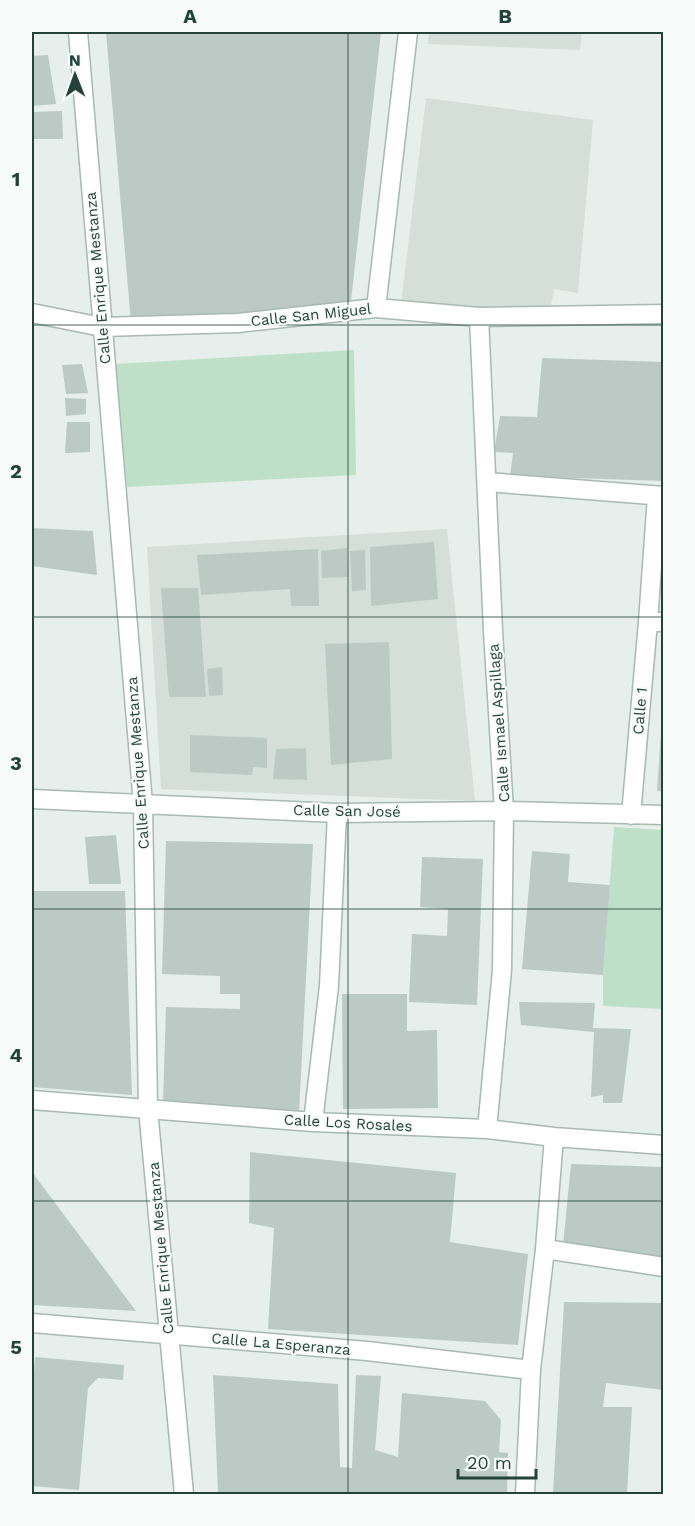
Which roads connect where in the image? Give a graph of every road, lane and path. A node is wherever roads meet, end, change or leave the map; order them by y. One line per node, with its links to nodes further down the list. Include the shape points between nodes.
1 (78, 32): 7 (street, Calle Enrique Mestanza)
2 (408, 32): 3 (street)
3 (376, 308): 6 (street, Calle San Miguel); 7 (street, Calle San Miguel, via 238,322)
4 (32, 313): 7 (street, Calle San Miguel)
5 (663, 314): 6 (street, Calle San Miguel)
6 (479, 317): 8 (street, Calle Ismael Aspillaga)
7 (102, 327): 12 (street, Calle Enrique Mestanza)
8 (487, 482): 9 (street); 13 (street, Calle Ismael Aspillaga)
9 (660, 496): 10 (street, Calle 1)
10 (656, 622): 15 (street, Calle 1)
11 (32, 799): 12 (street, Calle San José)
12 (143, 804): 14 (street, Calle San José); 18 (street, Calle Enrique Mestanza)
13 (504, 812): 14 (street, Calle San José); 15 (street, Calle San José); 20 (street, Calle Ismael Aspillaga, via 502,970)
14 (337, 813): 19 (street, via 329,986)
15 (631, 815): 16 (street, Calle San José)
16 (663, 815)
17 (32, 1100): 18 (street, Calle Los Rosales)
18 (148, 1109): 19 (street, Calle Los Rosales); 26 (street, Calle Enrique Mestanza)
19 (314, 1122): 20 (street, Calle Los Rosales)
20 (487, 1129): 21 (street, Calle Los Rosales)
21 (554, 1137): 22 (street, Calle Los Rosales); 23 (street)
22 (663, 1145)
23 (544, 1249): 24 (street); 27 (street)
24 (663, 1267)
25 (32, 1323): 26 (street, Calle La Esperanza)
26 (170, 1334): 27 (street, Calle La Esperanza); 28 (street, Calle Enrique Mestanza)
27 (531, 1370): 29 (street)
28 (184, 1494)
29 (525, 1494)

